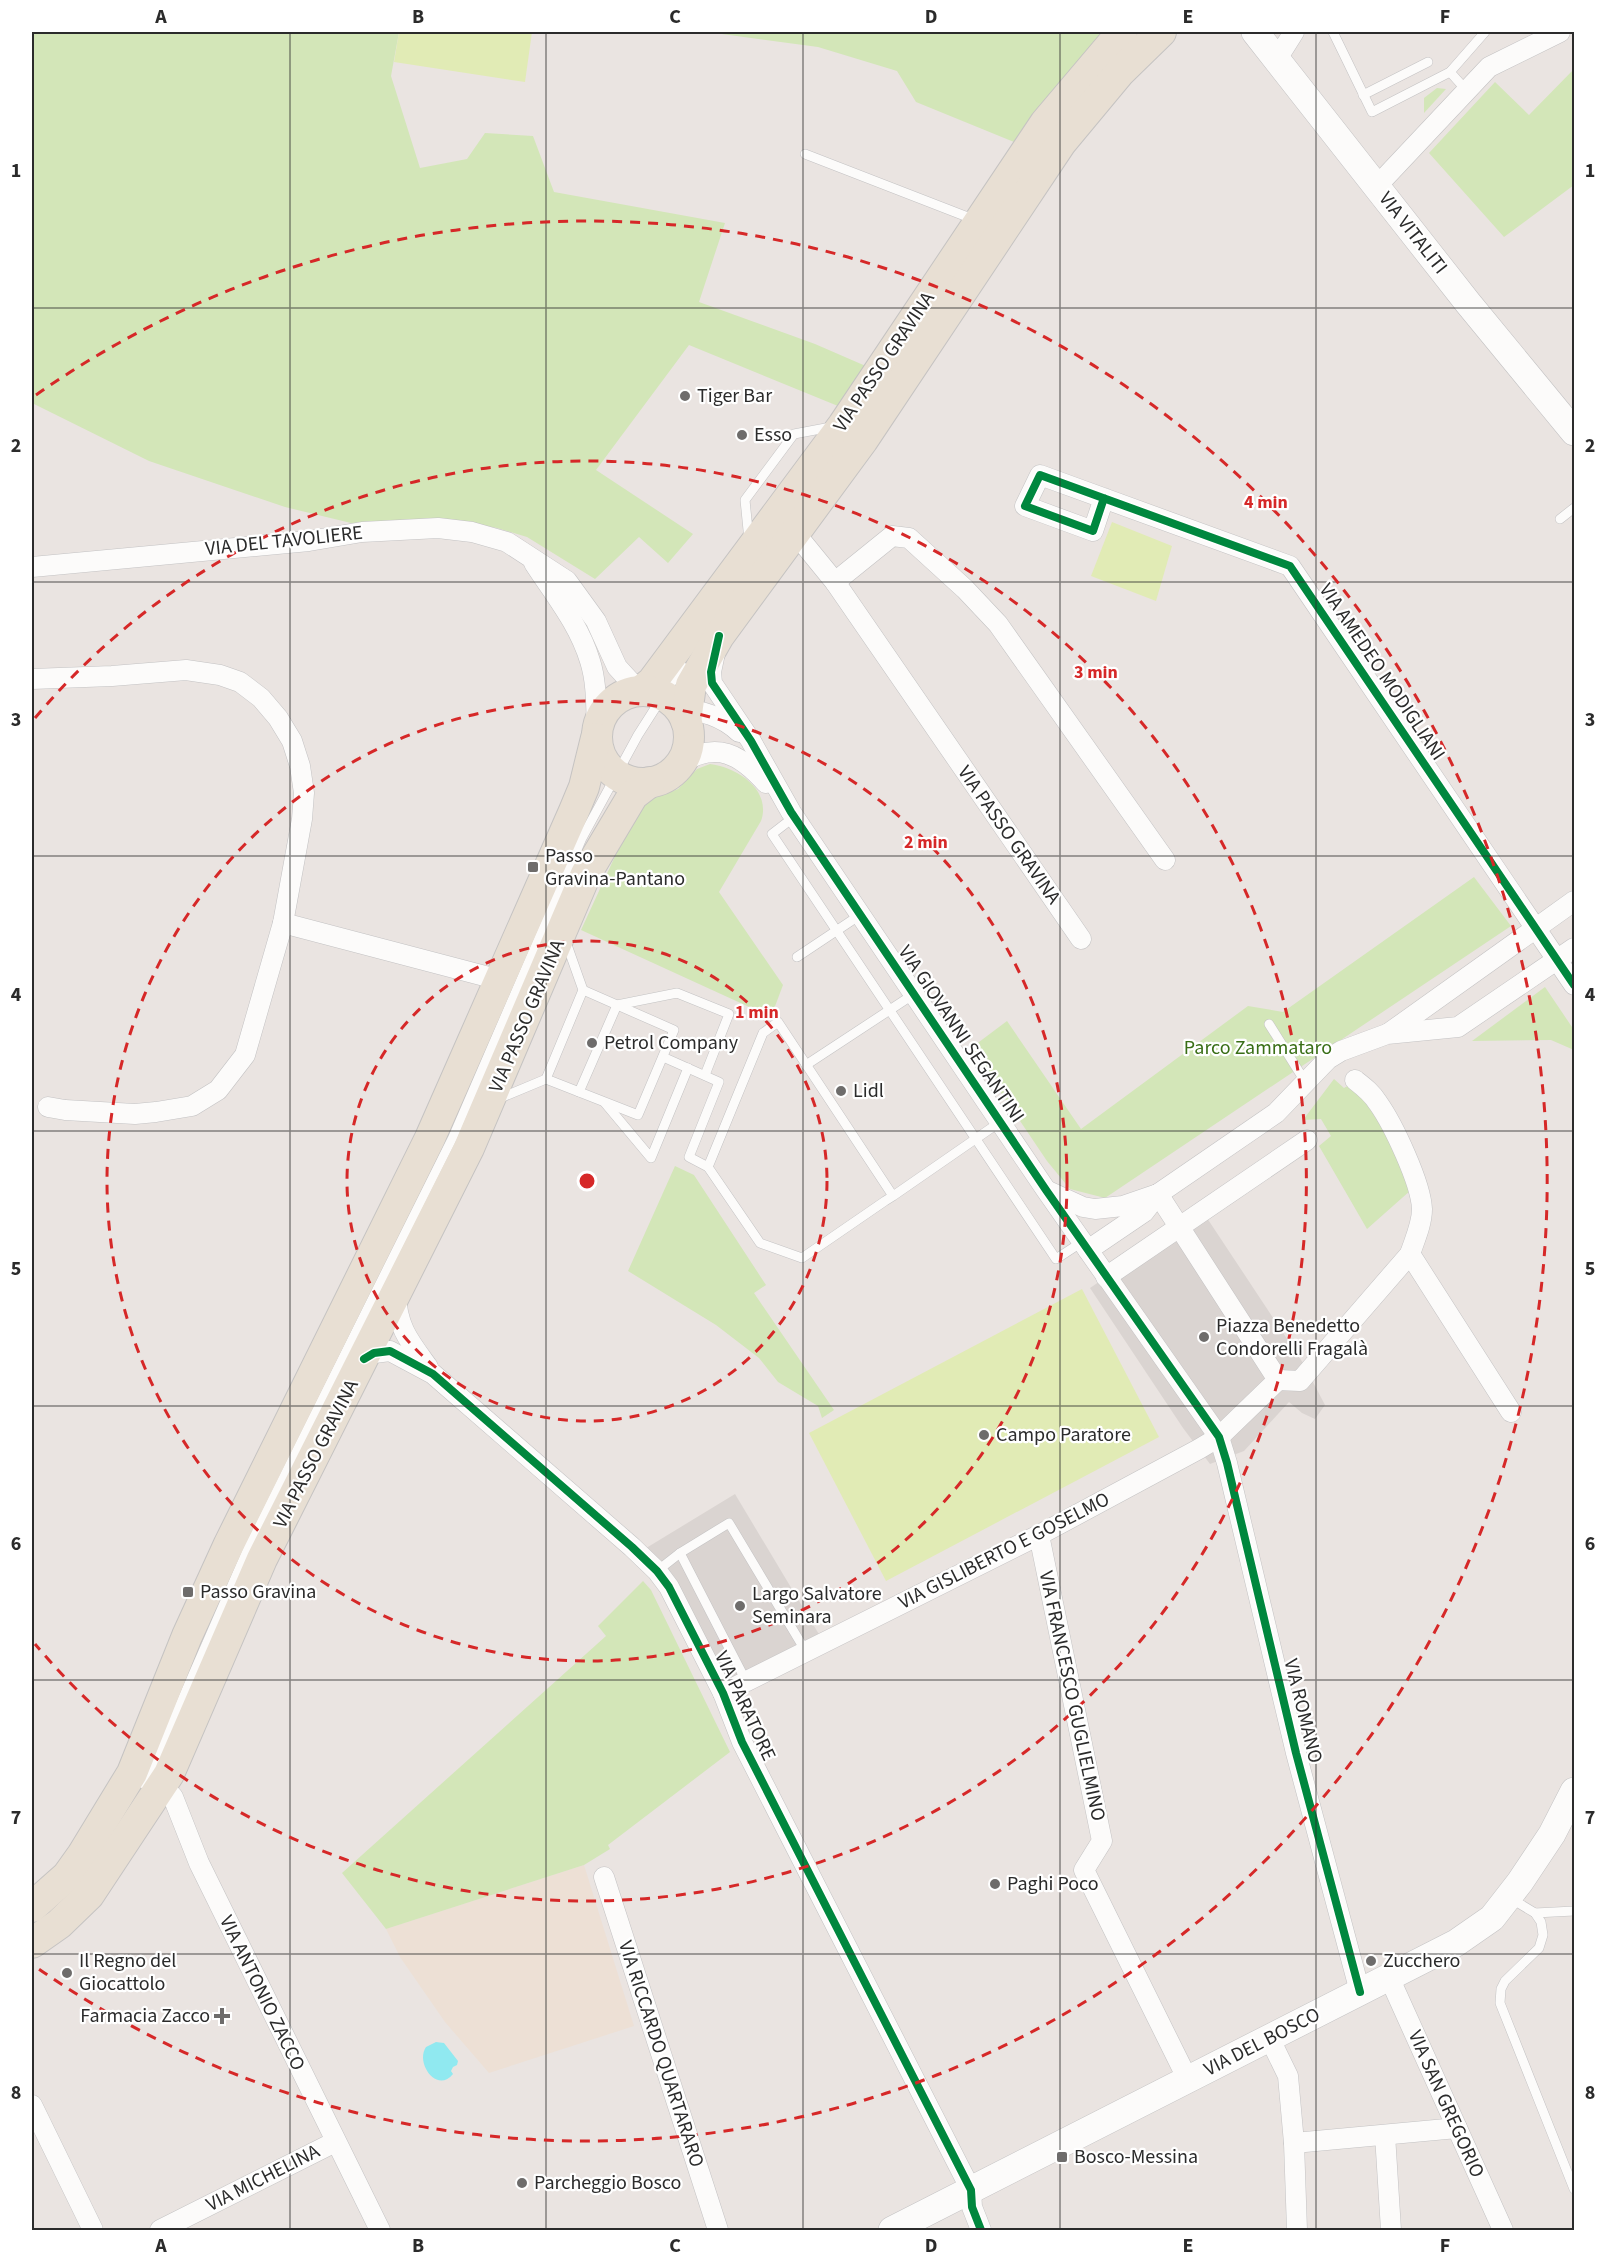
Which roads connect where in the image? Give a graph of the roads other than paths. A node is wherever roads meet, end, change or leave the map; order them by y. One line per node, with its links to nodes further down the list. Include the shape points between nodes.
1 (1122, 32): 15 (main road, VIA PASSO GRAVINA, via 1045,123)
2 (1161, 32): 20 (main road, VIA PASSO GRAVINA, via 1120,72 1061,143 863,440)
3 (1255, 32): 8 (main road, VIA VITALITI)
4 (1294, 32): 8 (street)
5 (1333, 32): 12 (lane)
6 (1485, 32): 10 (lane)
7 (1560, 32): 11 (street, via 1489,67)
8 (1276, 59): 14 (main road, VIA VITALITI)
9 (1428, 62): 12 (lane)
10 (1449, 72): 11 (lane); 12 (lane, via 1372,112)
11 (1467, 91): 14 (street)
12 (1363, 95)
13 (805, 154): 15 (lane, via 965,216)
14 (1376, 187): 16 (main road, VIA VITALITI)
15 (981, 218): 27 (main road, VIA PASSO GRAVINA, via 843,425 652,682)
16 (1575, 432)
17 (1104, 498): 38 (street, VIA AMEDEO MODIGLIANI, via 1290,566)
18 (1575, 508): 19 (lane)
19 (1560, 519)
20 (795, 532): 23 (street, VIA PASSO GRAVINA); 24 (main road, VIA PASSO GRAVINA)
21 (531, 558): 22 (street, VIA DEL TAVOLIERE, via 491,536 438,528 362,532 309,541); 27 (street, via 567,581 580,597 617,667); 28 (street, via 585,646 594,678)
22 (32, 567)
23 (835, 582): 34 (street, via 892,536 909,538 998,624); 41 (street, VIA PASSO GRAVINA)
24 (719, 636): 27 (main road, VIA PASSO GRAVINA, via 691,685); 29 (street, VIA GIOVANNI SEGANTINI, via 712,683)
25 (689, 656): 27 (lane)
26 (32, 679): 37 (street, via 186,670 240,682 261,698 292,741 304,793)
27 (666, 702): 28 (main road, VIA PASSO GRAVINA, via 619,697 601,717); 29 (street, via 721,718); 30 (main road, via 689,742); 31 (lane)
28 (597, 734): 31 (main road, via 600,755); 45 (main road, VIA PASSO GRAVINA, via 584,787)
29 (750, 741): 33 (street, VIA GIOVANNI SEGANTINI)
30 (681, 763): 32 (main road, VIA PASSO GRAVINA, via 671,774); 33 (street, VIA GIOVANNI SEGANTINI, via 710,751 732,754 749,766)
31 (617, 775): 32 (main road, via 633,782); 87 (lane, via 582,838 453,1137 249,1546)
32 (650, 782): 40 (main road, VIA PASSO GRAVINA, via 633,795 586,874)
33 (793, 815): 36 (street, VIA GIOVANNI SEGANTINI); 39 (lane, via 772,834)
34 (1165, 860)
35 (1575, 901): 38 (street)
36 (860, 915): 39 (lane); 48 (street, VIA GIOVANNI SEGANTINI)
37 (283, 922): 45 (street); 63 (street, via 245,1055 218,1090 192,1106 156,1112)
38 (1536, 927): 44 (street, VIA AMEDEO MODIGLIANI); 52 (street)
39 (837, 930): 43 (lane); 50 (lane)
40 (563, 931): 47 (lane); 62 (main road, VIA PASSO GRAVINA)
41 (1081, 939)
42 (1575, 948): 44 (street)
43 (797, 957)
44 (1557, 960): 46 (street, VIA AMEDEO MODIGLIANI); 52 (street, via 1458,1027)
45 (500, 980): 87 (main road, VIA PASSO GRAVINA, via 430,1138 229,1544 188,1636)
46 (1575, 985)
47 (583, 990): 49 (lane); 57 (lane)
48 (914, 994): 50 (lane); 64 (street, VIA GIOVANNI SEGANTINI)
49 (617, 1005): 53 (lane, via 674,1030); 56 (lane, via 676,993 729,1014); 60 (lane)
50 (890, 1010): 54 (lane); 65 (lane)
51 (1269, 1024): 59 (lane)
52 (1387, 1034): 59 (street, via 1341,1051)
53 (663, 1057): 55 (lane); 61 (lane, via 638,1115)
54 (806, 1065): 67 (lane, via 778,1022 763,1033); 70 (lane)
55 (688, 1068): 56 (lane); 61 (lane, via 651,1158)
56 (705, 1076): 67 (lane, via 719,1082 689,1157)
57 (546, 1079): 60 (lane); 62 (lane)
58 (1355, 1080): 73 (street, via 1379,1103 1417,1186 1422,1212)
59 (1305, 1083): 69 (street, via 1276,1113)
60 (579, 1092): 61 (lane)
61 (603, 1101)
62 (488, 1104): 75 (main road, VIA PASSO GRAVINA)
63 (48, 1107)
64 (1000, 1122): 65 (lane); 68 (street, VIA GIOVANNI SEGANTINI)
65 (976, 1139): 70 (lane); 72 (lane, via 1056,1258)
66 (1307, 1140): 71 (street)
67 (708, 1167): 70 (lane, via 760,1243 802,1258)
68 (1046, 1190): 69 (street, via 1095,1209 1123,1206); 72 (street, VIA GIOVANNI SEGANTINI)
69 (1158, 1194): 71 (street); 72 (street, via 1144,1212)
70 (893, 1196)
71 (1180, 1228): 74 (street); 78 (street)
72 (1085, 1246): 74 (street, VIA GIOVANNI SEGANTINI)
73 (1410, 1254): 78 (street, via 1300,1381); 79 (street)
74 (1106, 1277): 80 (street, VIA GIOVANNI SEGANTINI)
75 (396, 1293): 76 (main road, VIA PASSO GRAVINA); 77 (street, VIA PARATORE, via 403,1332)
76 (364, 1359): 77 (street, VIA PARATORE, via 390,1351); 87 (main road, VIA PASSO GRAVINA, via 262,1559 180,1751)
77 (433, 1374): 83 (street, VIA PARATORE)
78 (1278, 1380): 80 (street)
79 (1511, 1412)
80 (1219, 1437): 81 (street, VIA GISLIBERTO E GOSELMO); 96 (street, VIA ROMANO, via 1296,1753)
81 (1039, 1535): 84 (street, VIA GISLIBERTO E GOSELMO); 98 (street, VIA FRANCESCO GUGLIELMINO, via 1102,1841 1084,1870)
82 (680, 1553): 83 (lane); 84 (lane, via 729,1523); 85 (lane)
83 (657, 1571): 86 (street, VIA PARATORE)
84 (805, 1650): 85 (street, VIA GISLIBERTO E GOSELMO)
85 (746, 1681): 86 (street, VIA GISLIBERTO E GOSELMO)
86 (723, 1693): 105 (street, VIA PARATORE, via 742,1742)
87 (146, 1781): 91 (main road, VIA PASSO GRAVINA, via 67,1876); 94 (main road, VIA PASSO GRAVINA, via 89,1895); 102 (street, VIA ANTONIO ZACCO, via 173,1797 180,1810 199,1863)
88 (1575, 1791): 90 (main road, VIA DEL BOSCO)
89 (604, 1877): 109 (street, VIA RICCARDO QUARTARARO)
90 (1508, 1897): 93 (lane); 95 (main road, VIA DEL BOSCO, via 1492,1918 1456,1943)
91 (32, 1907)
92 (1575, 1911): 93 (lane)
93 (1535, 1913): 104 (lane, via 1543,1935 1539,1948 1505,1981 1500,2003)
94 (32, 1943)
95 (1389, 1977): 96 (main road, VIA DEL BOSCO); 100 (street, VIA SAN GREGORIO)
96 (1360, 1992): 97 (main road, VIA DEL BOSCO)
97 (1270, 2039): 98 (main road, VIA DEL BOSCO); 103 (street, via 1288,2076)
98 (1188, 2080): 105 (main road, VIA DEL BOSCO)
99 (32, 2105): 106 (street)
100 (1456, 2128): 101 (street); 114 (street, VIA SAN GREGORIO)
101 (1385, 2135): 103 (street); 113 (street)
102 (335, 2142): 107 (street, VIA MICHELINA); 108 (street, VIA ANTONIO ZACCO)
103 (1294, 2143): 112 (street)
104 (1575, 2189)
105 (970, 2190): 110 (main road, VIA DEL BOSCO); 111 (street, VIA PARATORE)
106 (93, 2230)
107 (160, 2230)
108 (380, 2230)
109 (718, 2230)
110 (892, 2230)
111 (981, 2230)
112 (1297, 2230)
113 (1391, 2230)
114 (1503, 2230)

